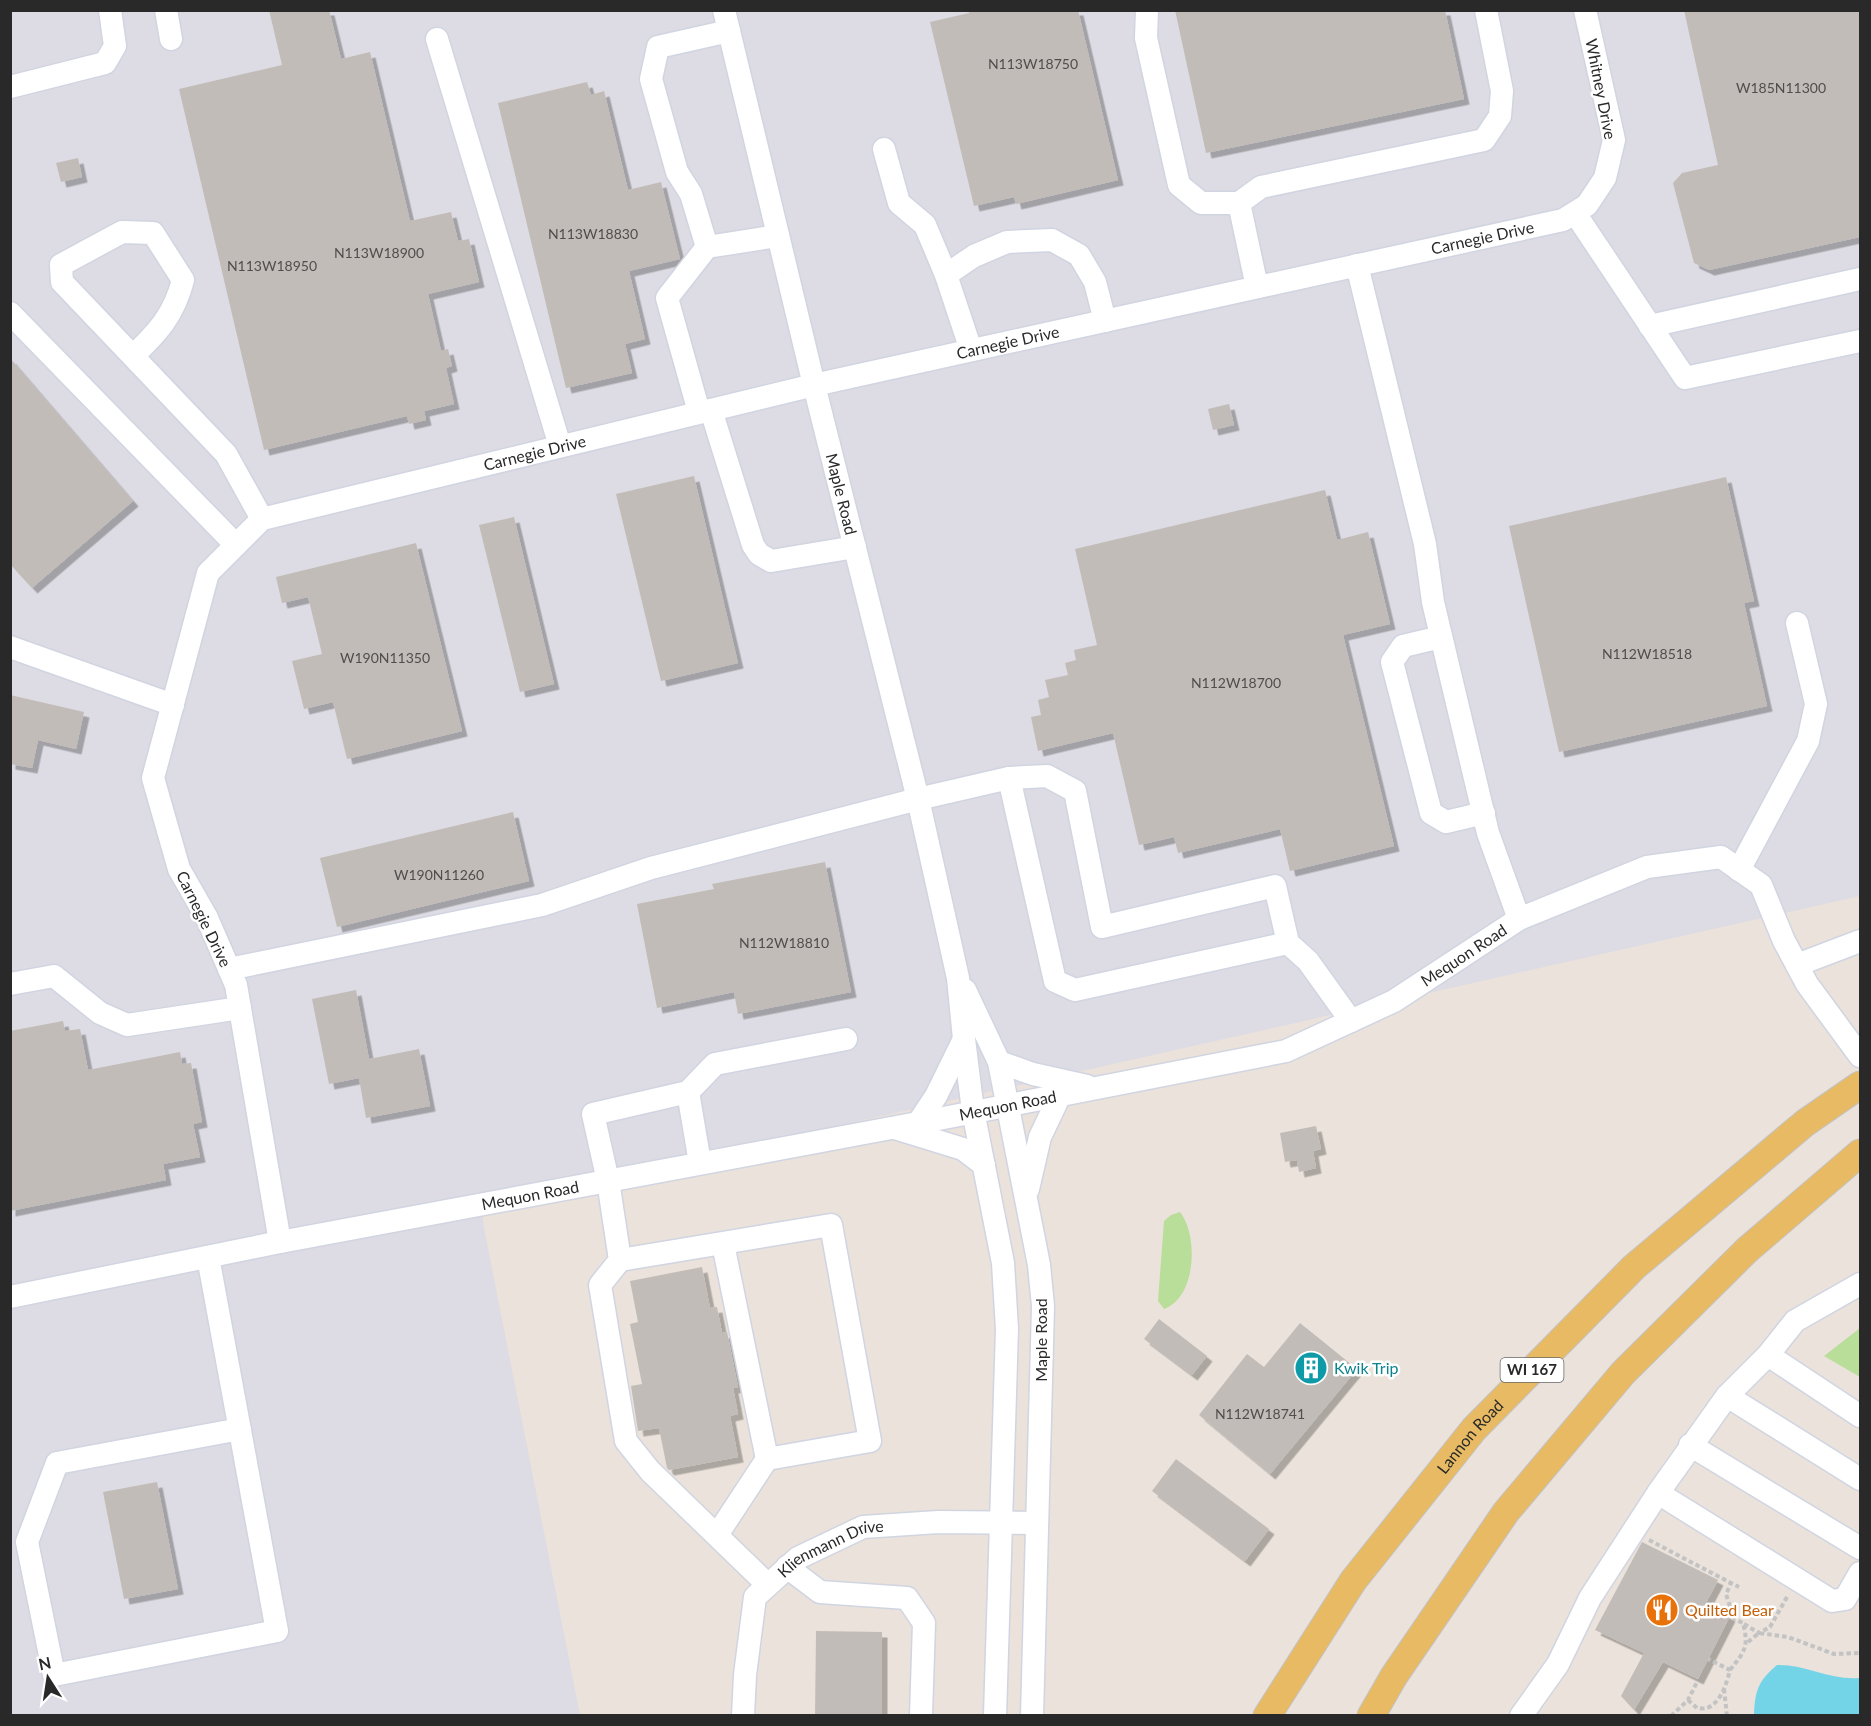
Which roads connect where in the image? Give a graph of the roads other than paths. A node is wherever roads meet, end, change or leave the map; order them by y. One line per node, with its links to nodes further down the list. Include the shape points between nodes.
1 (110, 10): 9 (street, via 115,46 105,63)
2 (166, 10): 7 (street)
3 (1147, 10): 11 (street, via 1146,38 1179,185 1201,203)
4 (1486, 10): 11 (street, via 1502,91 1500,116 1484,140 1261,187)
5 (1585, 10): 12 (street, Whitney Drive, via 1614,140 1605,178 1587,205)
6 (727, 21): 13 (street, Maple Road); 14 (street, via 658,47 651,79 677,172 691,194)
7 (171, 39)
8 (437, 39): 27 (street)
9 (10, 87)
10 (884, 149): 16 (street, via 899,203 925,225)
11 (1239, 203): 18 (street)
12 (1569, 216): 15 (street, Carnegie Drive); 21 (street)
13 (778, 236): 14 (street); 25 (street, Maple Road)
14 (706, 248): 26 (street, via 667,298)
15 (1357, 265): 18 (street, Carnegie Drive); 32 (street, via 1425,544)
16 (946, 275): 20 (street, via 974,256 1007,242 1052,240 1079,255 1095,282); 23 (street)
17 (1860, 279): 21 (street)
18 (1257, 287): 20 (street, Carnegie Drive)
19 (10, 313): 29 (street)
20 (1105, 321): 23 (street, Carnegie Drive)
21 (1650, 326): 22 (street, via 1685,378)
22 (1860, 341)
23 (970, 350): 25 (street, Carnegie Drive)
24 (133, 356): 24 (street, via 62,282 61,265 122,232 153,233 183,280 162,328); 28 (street, via 226,454)
25 (814, 385): 26 (street, Carnegie Drive); 30 (street, Maple Road)
26 (705, 411): 27 (street, Carnegie Drive); 30 (street, via 759,554 771,561)
27 (560, 446): 28 (street, Carnegie Drive)
28 (262, 519): 29 (street, Carnegie Drive)
29 (236, 545): 34 (street, Carnegie Drive, via 208,573)
30 (855, 548): 36 (street, Maple Road)
31 (1797, 623): 38 (street, via 1816,704 1808,741)
32 (1441, 637): 37 (street); 37 (street, via 1403,646 1392,662 1431,813 1446,822)
33 (10, 647): 34 (street)
34 (173, 705): 43 (street, Carnegie Drive, via 153,778 178,869 207,918)
35 (1009, 778): 36 (street); 41 (street, via 1047,777 1075,791 1102,927 1275,886); 41 (street, via 1054,981 1075,990)
36 (918, 799): 43 (street, via 651,868 542,905); 44 (street, Maple Road)
37 (1484, 813): 39 (street)
38 (1739, 870): 39 (street, Mequon Road, via 1721,857 1647,867); 42 (street, Mequon Road, via 1761,885)
39 (1519, 919): 47 (street, Mequon Road, via 1394,1001)
40 (1860, 941): 42 (street)
41 (1288, 943): 47 (street, via 1308,961)
42 (1797, 965): 50 (street, Mequon Road)
43 (229, 969): 46 (street, Carnegie Drive)
44 (958, 978): 49 (street, Maple Road); 51 (street, Maple Road)
45 (10, 984): 46 (street, via 54,976 100,1013 127,1025)
46 (240, 1008): 65 (street, Carnegie Drive)
47 (1351, 1021): 53 (street, Mequon Road, via 1286,1051)
48 (846, 1039): 54 (street, via 715,1064)
49 (964, 1039): 57 (street, Maple Road); 58 (street)
50 (1860, 1056)
51 (999, 1062): 53 (street); 56 (street, Maple Road)
52 (1860, 1085): 90 (main road, Lannon Road / WI 167, via 1805,1123 1634,1267 1474,1429 1353,1581)
53 (1097, 1088): 55 (street, Mequon Road)
54 (687, 1092): 61 (street); 63 (street, via 593,1114)
55 (1060, 1095): 56 (street, Mequon Road); 64 (street, via 1040,1137)
56 (1008, 1106): 57 (street, Mequon Road); 64 (street, Maple Road)
57 (973, 1111): 58 (street, Mequon Road); 62 (street, Maple Road)
58 (918, 1123): 59 (street, Mequon Road)
59 (890, 1128): 61 (street, Mequon Road); 62 (street, via 963,1149)
60 (1860, 1153): 91 (main road, via 1747,1250 1623,1373 1506,1512)
61 (700, 1163): 63 (street, Mequon Road)
62 (984, 1165): 79 (street, Maple Road, via 1003,1263 1007,1329)
63 (608, 1181): 65 (street, Mequon Road); 68 (street)
64 (1026, 1200): 80 (street, Maple Road, via 1043,1306)
65 (280, 1242): 67 (street, Mequon Road)
66 (723, 1244): 68 (street); 76 (street); 76 (street, via 831,1225 870,1441)
67 (208, 1257): 70 (street, Mequon Road); 74 (street)
68 (620, 1260): 81 (street, via 600,1285 626,1441 650,1471)
69 (1860, 1284): 71 (street, via 1795,1321)
70 (10, 1297)
71 (1768, 1355): 72 (street); 73 (street)
72 (1726, 1396): 75 (street); 77 (street)
73 (1860, 1416)
74 (240, 1429): 74 (street, via 276,1631 54,1675 27,1542 57,1462)
75 (1690, 1445): 78 (street); 82 (street)
76 (767, 1459): 81 (street)
77 (1860, 1479)
78 (1658, 1493): 84 (street, via 1832,1601 1845,1599); 92 (street, via 1590,1598 1558,1664)
79 (1001, 1523): 80 (street, Klienmann Drive); 83 (street, Klienmann Drive, via 863,1527 798,1558); 88 (street, Maple Road)
80 (1037, 1523): 89 (street, Maple Road)
81 (717, 1535): 85 (street)
82 (1860, 1548)
83 (787, 1568): 85 (street, Klienmann Drive); 87 (street, via 820,1592 907,1598 924,1623)
84 (1860, 1573)
85 (768, 1585): 86 (street, Klienmann Drive, via 755,1597)
86 (743, 1716)
87 (921, 1716)
88 (995, 1716)
89 (1032, 1716)
90 (1267, 1716)
91 (1371, 1716)
92 (1521, 1716)

